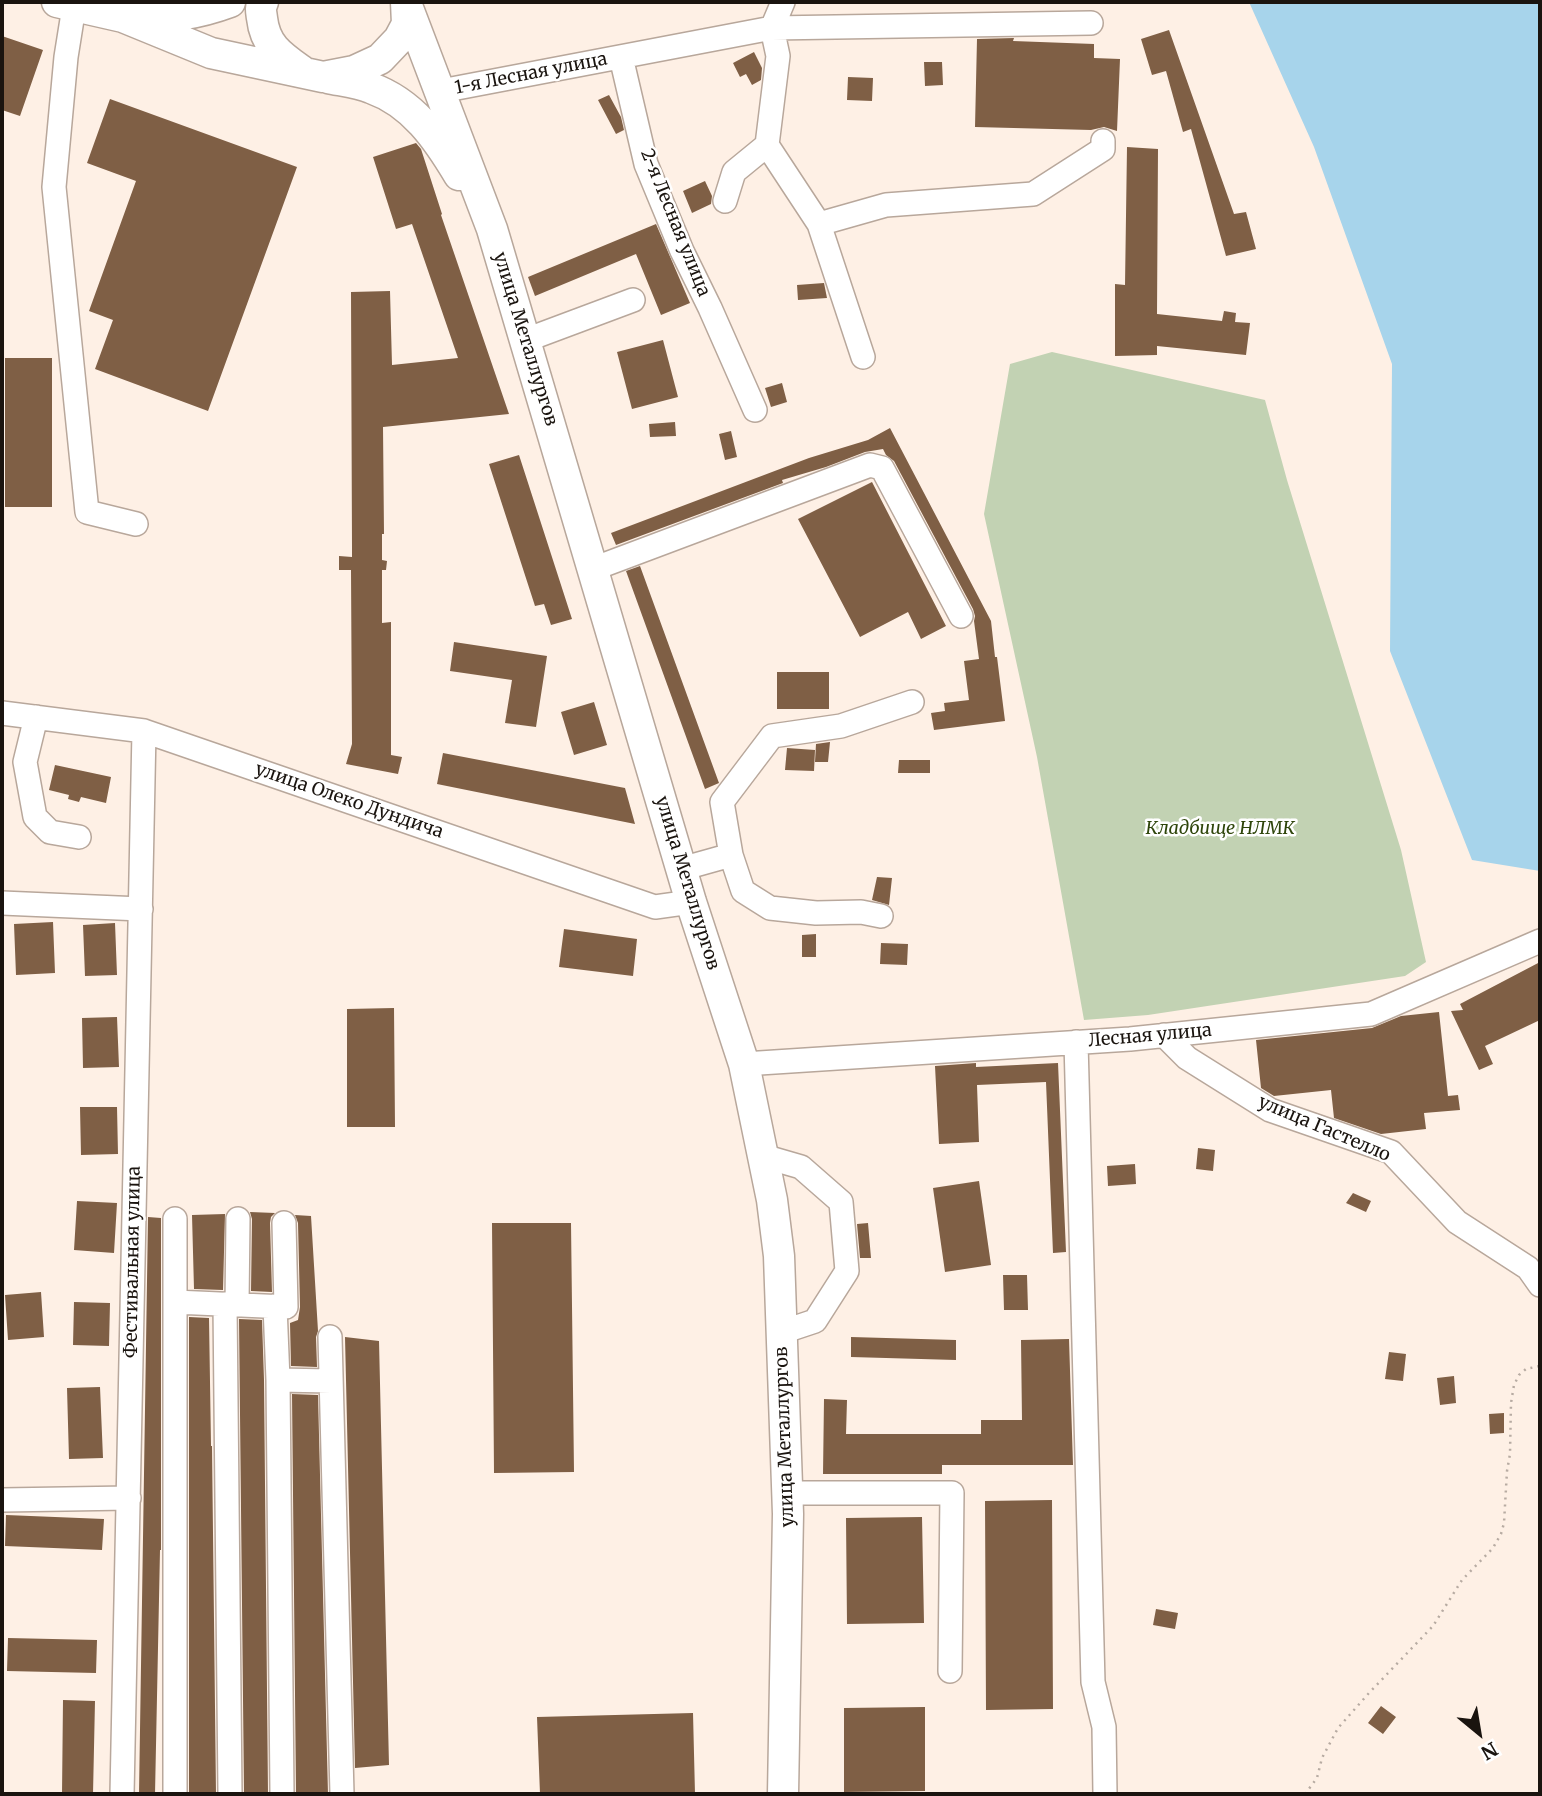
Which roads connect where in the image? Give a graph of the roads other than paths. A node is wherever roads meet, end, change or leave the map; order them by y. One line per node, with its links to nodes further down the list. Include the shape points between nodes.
1 (230, 2): 6 (main road, via 175,16)
2 (263, 2): 10 (main road, via 263,32 277,53)
3 (406, 2): 10 (main road, via 407,24 380,59 354,71); 11 (main road, улица Металлургов)
4 (783, 2): 8 (street)
5 (66, 4): 6 (main road); 21 (street, via 54,187 87,512)
6 (112, 11): 10 (main road, via 211,53)
7 (1091, 23): 8 (street)
8 (772, 28): 9 (street); 13 (street, via 778,56)
9 (621, 57): 11 (street, 1-я Лесная улица); 20 (street, 2-я Лесная улица, via 646,164)
10 (314, 75): 16 (main road, via 372,88 409,108 430,132)
11 (441, 91): 16 (main road, улица Металлургов)
12 (1103, 141): 15 (street, via 1103,149 1033,194 886,205)
13 (767, 145): 14 (street, via 734,172); 15 (street)
14 (725, 201)
15 (818, 224): 19 (street)
16 (492, 229): 18 (main road, улица Металлургов)
17 (633, 300): 18 (street)
18 (526, 340): 22 (main road, улица Металлургов)
19 (863, 358)
20 (755, 410)
21 (136, 524)
22 (593, 569): 23 (street, via 870,465 882,468); 30 (main road, улица Металлургов)
23 (961, 616)
24 (912, 702): 29 (street, via 841,726 772,736 722,802)
25 (2, 713): 26 (street, улица Олеко Дундича)
26 (36, 718): 27 (street, улица Олеко Дундича); 28 (street, via 24,762 35,817 50,832)
27 (144, 731): 31 (street, улица Олеко Дундича, via 655,907); 33 (street, Фестивальная улица)
28 (79, 837)
29 (731, 855): 30 (street); 34 (street, via 743,891 771,908)
30 (681, 869): 31 (main road, улица Металлургов)
31 (691, 902): 38 (main road, улица Металлургов)
32 (2, 903): 33 (street)
33 (141, 909): 52 (street, Фестивальная улица)
34 (881, 916)
35 (1540, 941): 36 (street, Лесная улица, via 1371,1014)
36 (1164, 1035): 37 (street, Лесная улица); 43 (street, улица Гастелло, via 1187,1058 1270,1110 1391,1152 1457,1222 1528,1268)
37 (1076, 1042): 38 (street, Лесная улица); 61 (street, via 1093,1682 1104,1727)
38 (744, 1064): 39 (main road, улица Металлургов)
39 (763, 1156): 47 (main road, улица Металлургов, via 779,1256); 47 (street, via 801,1167 841,1202 847,1272 816,1321)
40 (174, 1219): 44 (street)
41 (238, 1219): 45 (street)
42 (284, 1223): 46 (street, via 286,1307)
43 (1540, 1285)
44 (175, 1302): 45 (street); 56 (street)
45 (231, 1305): 46 (street); 57 (street)
46 (275, 1306): 49 (street)
47 (782, 1332): 51 (main road, улица Металлургов)
48 (330, 1337): 50 (street)
49 (278, 1380): 50 (street); 58 (street)
50 (331, 1381): 59 (street)
51 (787, 1493): 54 (street, via 952,1493); 60 (main road, улица Металлургов)
52 (128, 1498): 53 (street); 55 (street, Фестивальная улица)
53 (2, 1500)
54 (950, 1671)
55 (122, 1794)
56 (175, 1794)
57 (230, 1794)
58 (282, 1794)
59 (342, 1794)
60 (783, 1794)
61 (1105, 1794)

